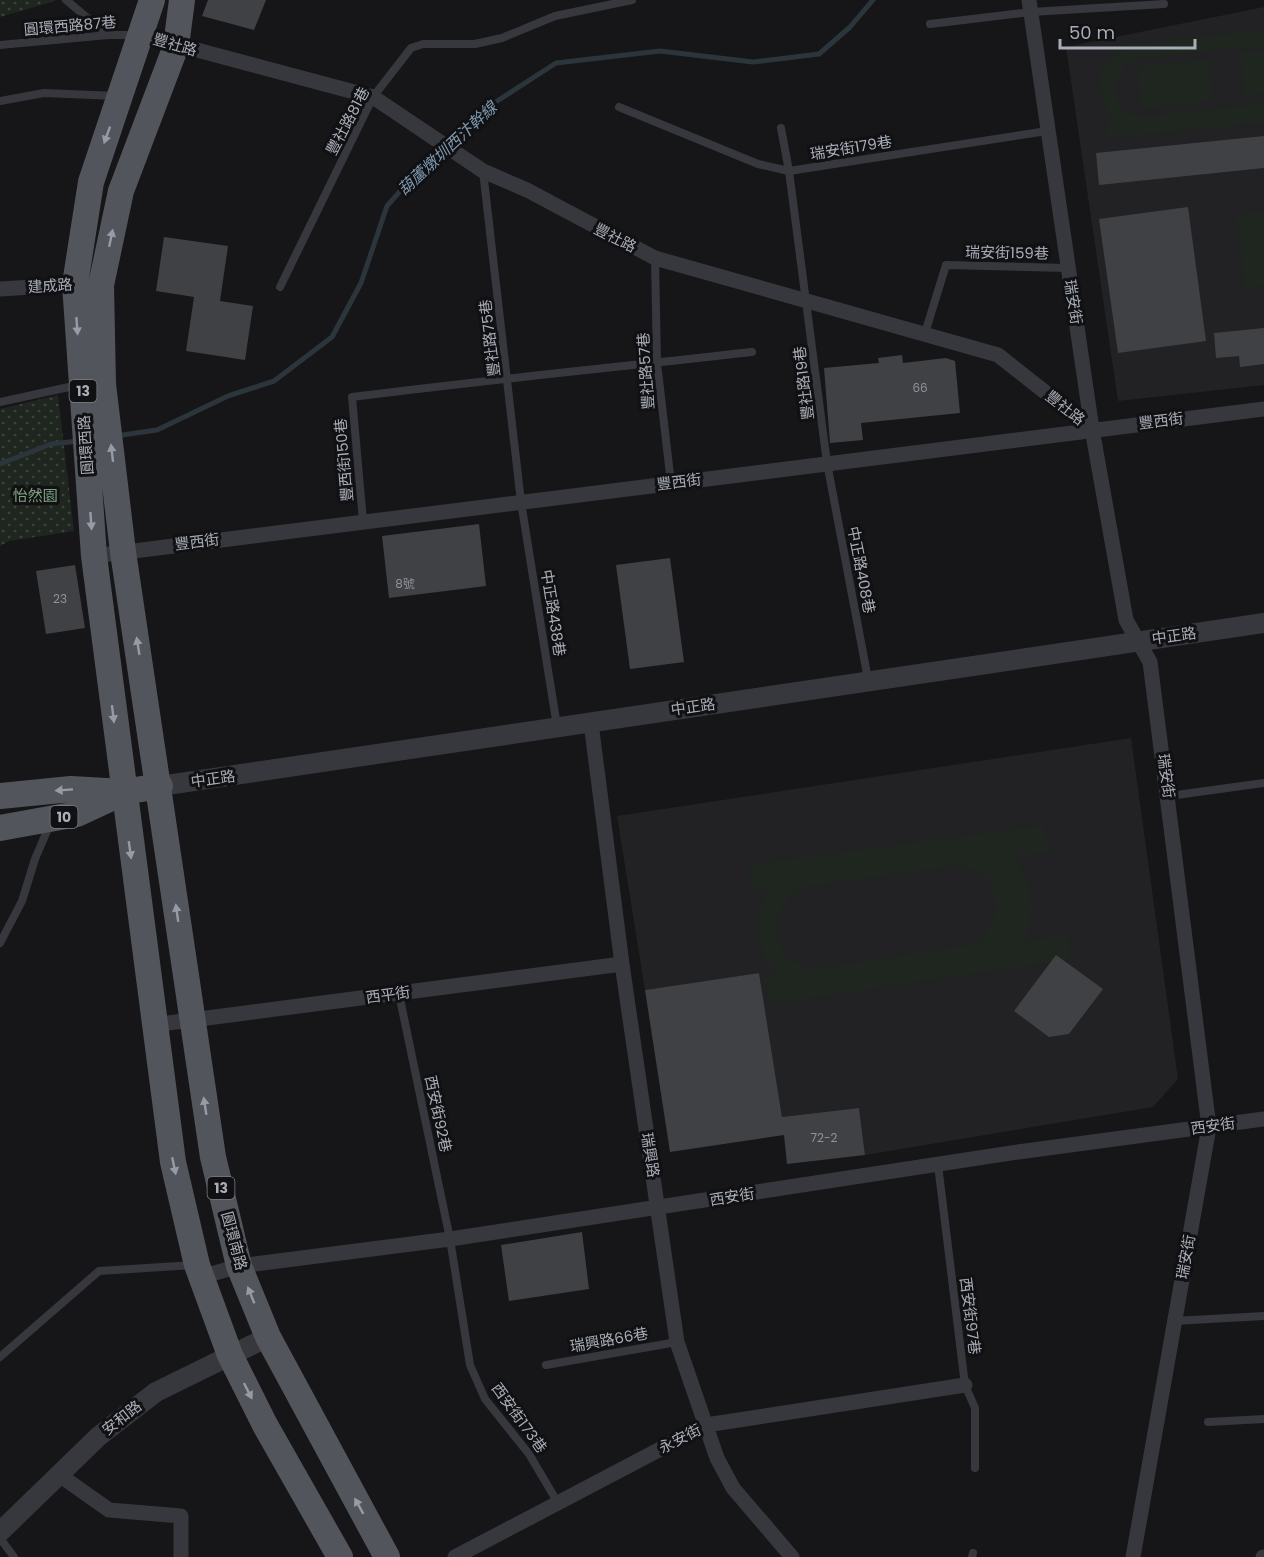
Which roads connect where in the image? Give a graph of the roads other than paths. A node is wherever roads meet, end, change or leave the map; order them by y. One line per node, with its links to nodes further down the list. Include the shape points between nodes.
1 (66, 0): 8 (lane)
2 (152, 0): 9 (main road, 圓環西路 / 13)
3 (182, 0): 11 (main road, 圓環西路 / 13)
4 (632, 0): 13 (lane, 豐社路81巷, via 555,16 475,44 423,44 411,48)
5 (1164, 4): 6 (lane)
6 (1030, 6): 7 (lane); 17 (street, 瑞安街)
7 (930, 24)
8 (108, 35): 9 (lane, 圓環西路87巷); 10 (lane, 圓環西路87巷)
9 (141, 35): 11 (street, 豐社路); 12 (main road, 圓環西路 / 13)
10 (0, 45)
11 (176, 46): 13 (street, 豐社路); 23 (main road, 圓環西路 / 13, one-way to 11, via 121,191)
12 (122, 96): 14 (lane, via 44,93); 22 (main road, 圓環西路 / 13, one-way to 22, via 91,182)
13 (373, 97): 18 (street, 豐社路); 24 (lane, 豐社路81巷)
14 (0, 101)
15 (619, 106): 19 (lane, 瑞安街179巷, via 758,165)
16 (781, 128): 19 (lane)
17 (1047, 131): 19 (lane, 瑞安街179巷); 21 (street, 瑞安街)
18 (483, 171): 20 (street, 豐社路); 30 (lane, 豐社路75巷)
19 (789, 171): 26 (lane)
20 (655, 258): 26 (street, 豐社路); 29 (lane, 豐社路57巷)
21 (1068, 268): 27 (lane, 瑞安街159巷, via 946,265); 34 (street, 瑞安街)
22 (75, 284): 23 (street, 建成路); 25 (street, 建成路); 31 (main road, 圓環西路 / 13, one-way to 31)
23 (101, 285): 39 (main road, 圓環西路 / 13, one-way to 23, via 103,384)
24 (280, 287)
25 (0, 290)
26 (808, 300): 27 (street, 豐社路); 35 (lane, 豐社路19巷)
27 (925, 333): 34 (street, 豐社路, via 998,355)
28 (752, 352): 29 (lane)
29 (657, 363): 30 (lane); 36 (lane, 豐社路57巷)
30 (508, 377): 37 (lane, 豐社路75巷); 38 (lane, 豐西街150巷, via 352,397)
31 (82, 384): 32 (lane); 40 (main road, 圓環西路 / 13, one-way to 40)
32 (0, 402)
33 (1264, 409): 34 (street, 豐西街)
34 (1092, 429): 35 (street, 豐西街); 42 (street, 瑞安街, via 1126,620)
35 (827, 463): 36 (street, 豐西街); 43 (lane, 中正路408巷)
36 (671, 483): 37 (street, 豐西街)
37 (521, 502): 38 (street, 豐西街); 45 (lane, 中正路438巷)
38 (363, 521): 39 (street, 豐西街)
39 (123, 552): 40 (street, 豐西街); 47 (main road, 圓環西路 / 13, one-way to 39)
40 (94, 556): 48 (main road, 圓環西路 / 13, one-way to 48)
41 (1264, 623): 42 (street, 中正路)
42 (1138, 641): 43 (street, 中正路); 50 (street, 瑞安街, via 1150,662)
43 (868, 681): 44 (street, 中正路)
44 (591, 723): 45 (street, 中正路); 54 (street, 瑞興路)
45 (557, 728): 47 (street, 中正路)
46 (1264, 783): 50 (lane)
47 (160, 786): 48 (main road, 中正路 / 10); 56 (main road, 圓環南路 / 13, one-way to 47)
48 (123, 792): 49 (main road, 中正路 / 10, one-way to 49, via 71,789); 51 (main road, 中正路 / 10, via 77,814); 57 (main road, 13, one-way to 57)
49 (0, 796)
50 (1169, 796): 59 (street, 瑞安街)
51 (52, 820): 52 (main road, 中正路 / 10); 53 (lane, via 34,859 22,902)
52 (0, 828)
53 (0, 943)
54 (622, 964): 55 (street, 西平街); 61 (street, 瑞興路)
55 (399, 994): 56 (street, 西平街); 62 (lane, 西安街92巷)
56 (192, 1021): 57 (street, 西平街); 63 (main road, 圓環南路 / 13, one-way to 56, via 213,1157)
57 (153, 1025): 64 (main road, 13, one-way to 64, via 173,1162)
58 (1264, 1119): 59 (street, 西安街)
59 (1209, 1127): 60 (street, 西安街); 66 (street, 瑞安街)
60 (938, 1165): 61 (street, 西安街); 72 (lane, 西安街97巷)
61 (658, 1209): 62 (street, 西安街); 68 (street, 瑞興路)
62 (450, 1239): 63 (street, 西安街); 78 (lane, 西安街173巷, via 474,1376 485,1400 529,1454)
63 (239, 1266): 64 (street, 西安街); 67 (main road, 圓環南路 / 13, one-way to 63)
64 (199, 1271): 69 (main road, 13); 70 (lane, via 99,1271)
65 (1264, 1316): 66 (lane)
66 (1174, 1321): 87 (street, 瑞安街)
67 (268, 1337): 69 (street, 安和路); 84 (main road, 圓環南路 / 13, one-way to 67)
68 (678, 1342): 71 (lane, 瑞興路66巷); 75 (street, 瑞興路)
69 (230, 1355): 77 (street, 安和路, via 156,1392); 83 (main road, 13, one-way to 83)
70 (0, 1357)
71 (546, 1365)
72 (965, 1385): 75 (street, 永安街); 76 (lane, 西安街97巷, via 975,1408)
73 (1264, 1419): 74 (lane)
74 (1208, 1422)
75 (706, 1425): 78 (street, 永安街); 86 (street, 瑞興路, via 733,1488)
76 (975, 1468)
77 (58, 1474): 79 (street, 安和路); 82 (street, via 109,1510 181,1516)
78 (558, 1503): 85 (street, 永安街)
79 (0, 1532)
80 (0, 1538): 81 (lane)
81 (14, 1557)
82 (181, 1557)
83 (340, 1557)
84 (387, 1557)
85 (454, 1557)
86 (792, 1557)
87 (1133, 1557)

